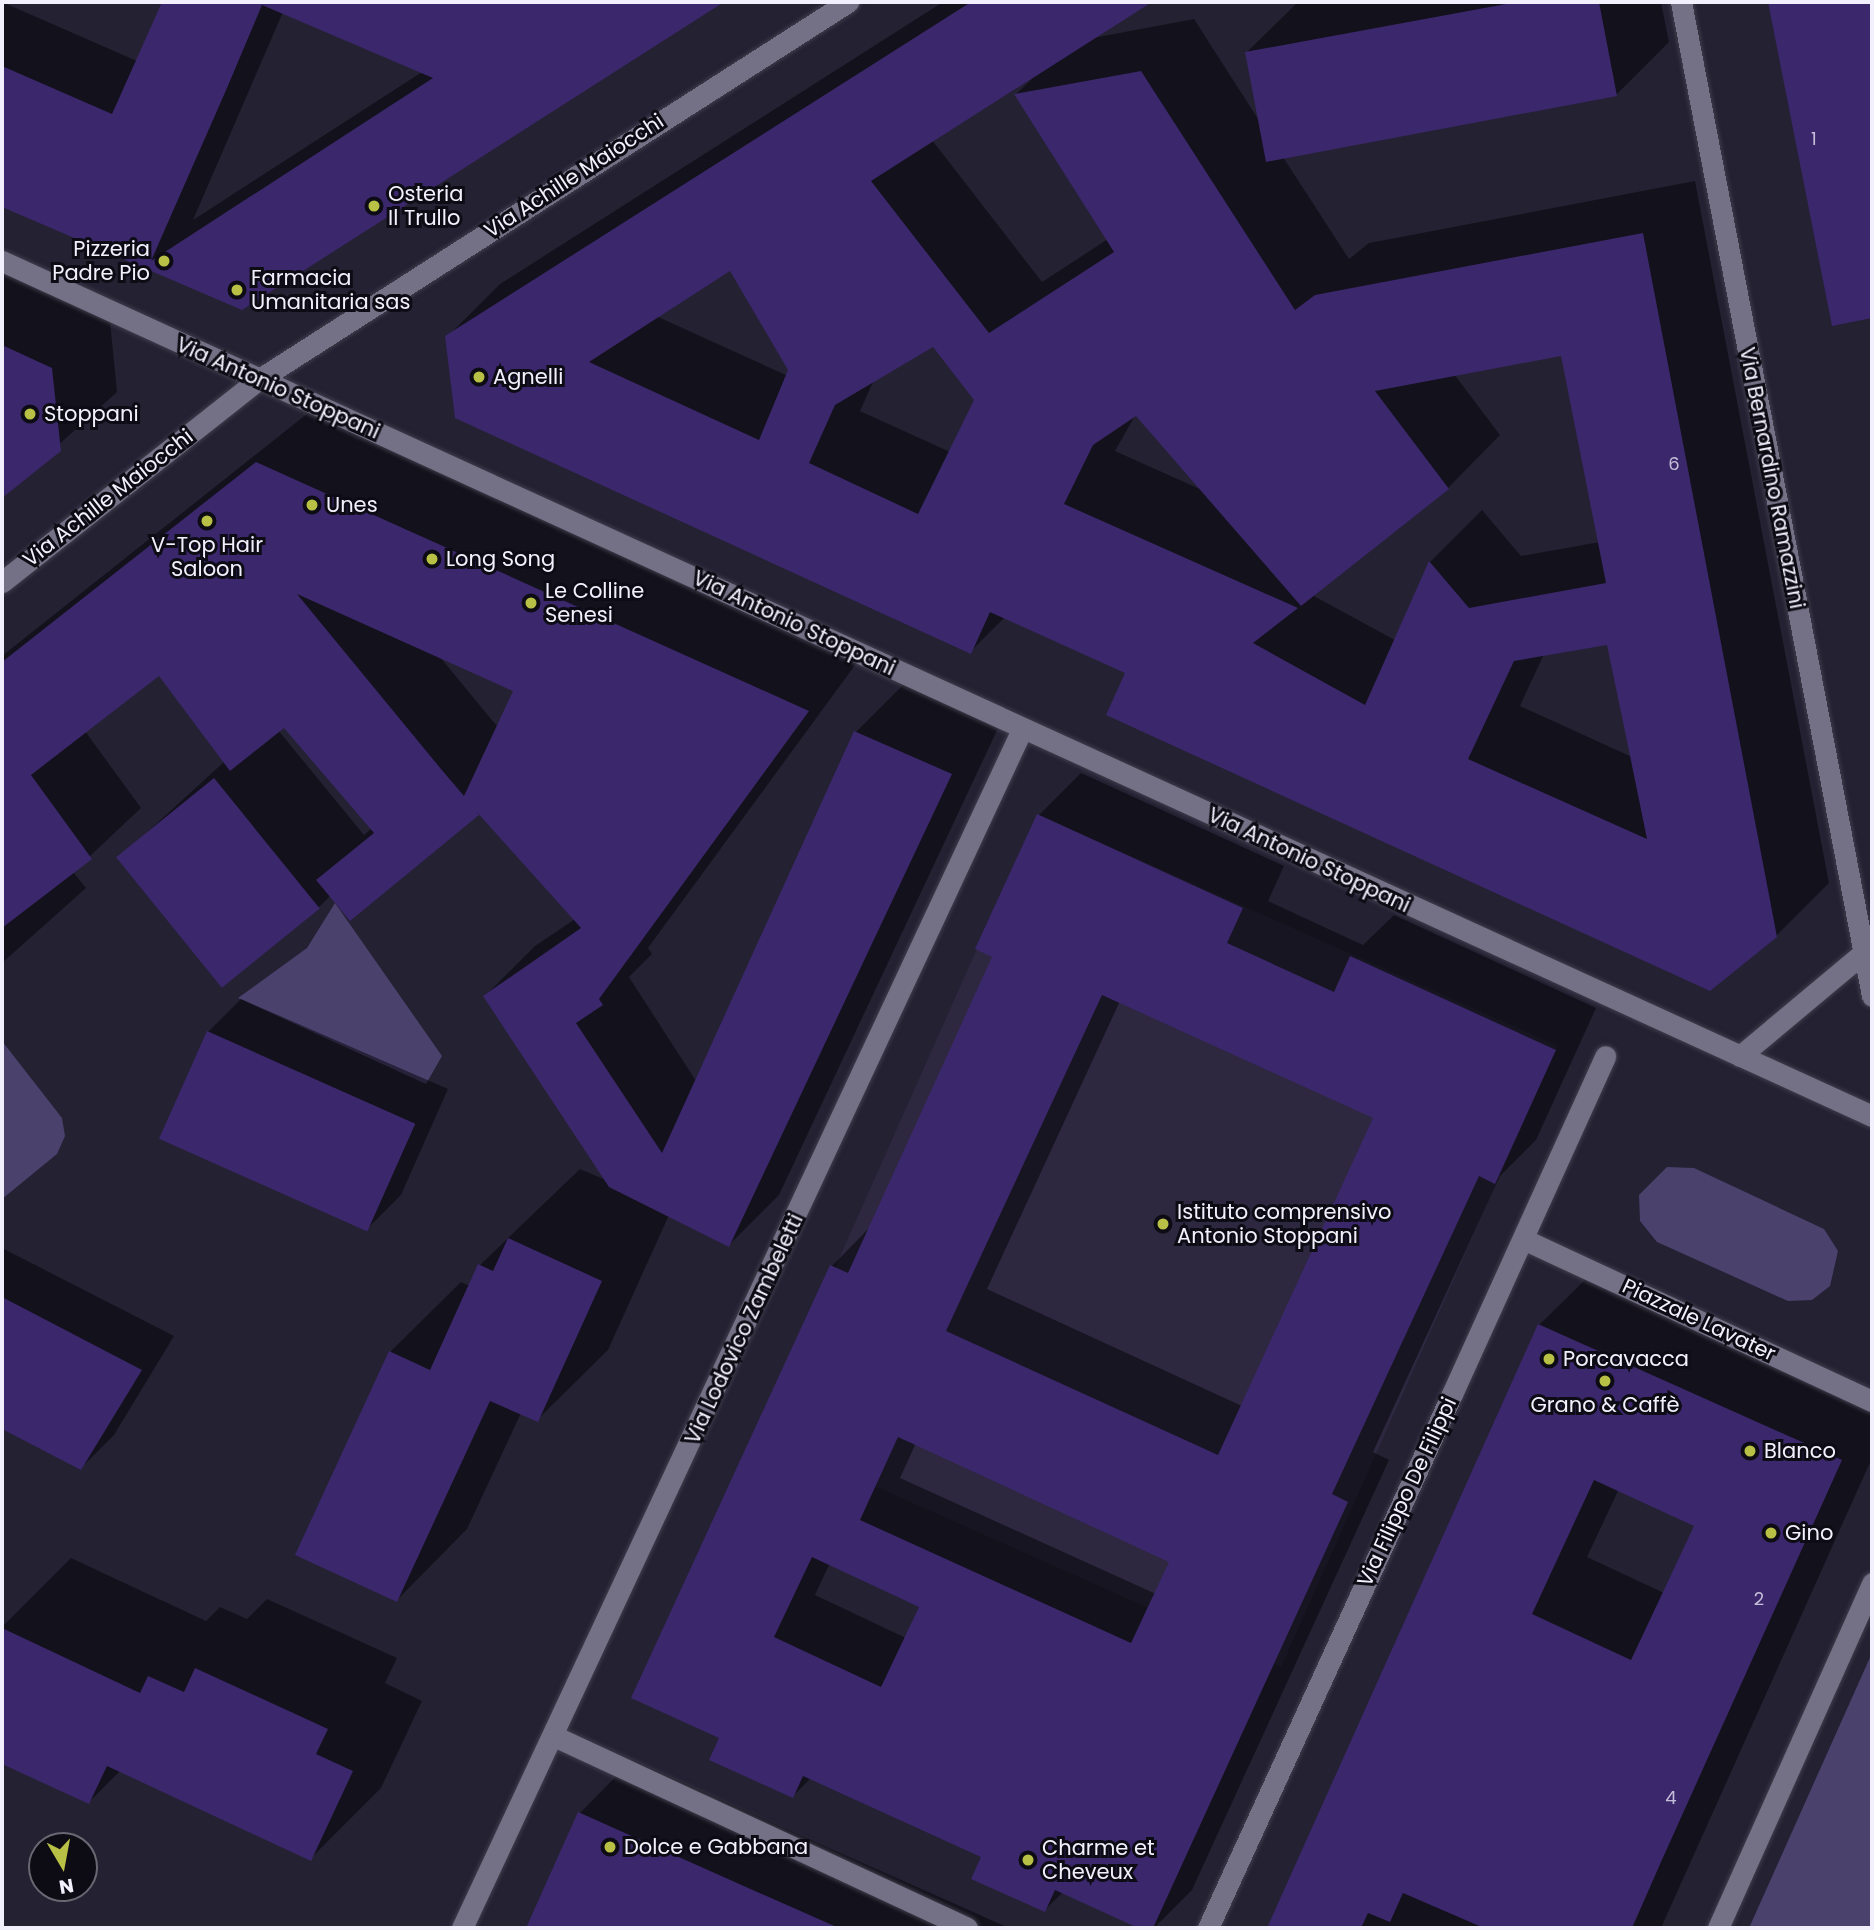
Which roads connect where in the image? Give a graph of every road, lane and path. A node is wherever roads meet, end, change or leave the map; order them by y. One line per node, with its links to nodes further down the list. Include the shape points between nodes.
1 (848, 2): 4 (street, Via Achille Maiocchi)
2 (1681, 2): 7 (street, Via Bernardino Ramazzini)
3 (2, 261): 4 (street, Via Antonio Stoppani)
4 (258, 380): 5 (street, Via Achille Maiocchi); 6 (street, Via Antonio Stoppani)
5 (2, 582)
6 (1022, 729): 10 (street, Via Antonio Stoppani); 15 (street, Via Lodovico Zambeletti)
7 (1862, 954): 8 (street, Via Bernardino Ramazzini); 10 (street)
8 (1872, 996)
9 (1605, 1056): 12 (street, Via Filippo De Filippi)
10 (1740, 1056): 11 (street)
11 (1872, 1116)
12 (1525, 1240): 13 (street, Piazzale Lavater); 18 (street, Via Filippo De Filippi)
13 (1872, 1401)
14 (1872, 1583): 19 (street)
15 (556, 1737): 16 (street, Via Lodovico Zambeletti); 17 (street)
16 (462, 1928)
17 (967, 1928)
18 (1208, 1928)
19 (1718, 1928)

